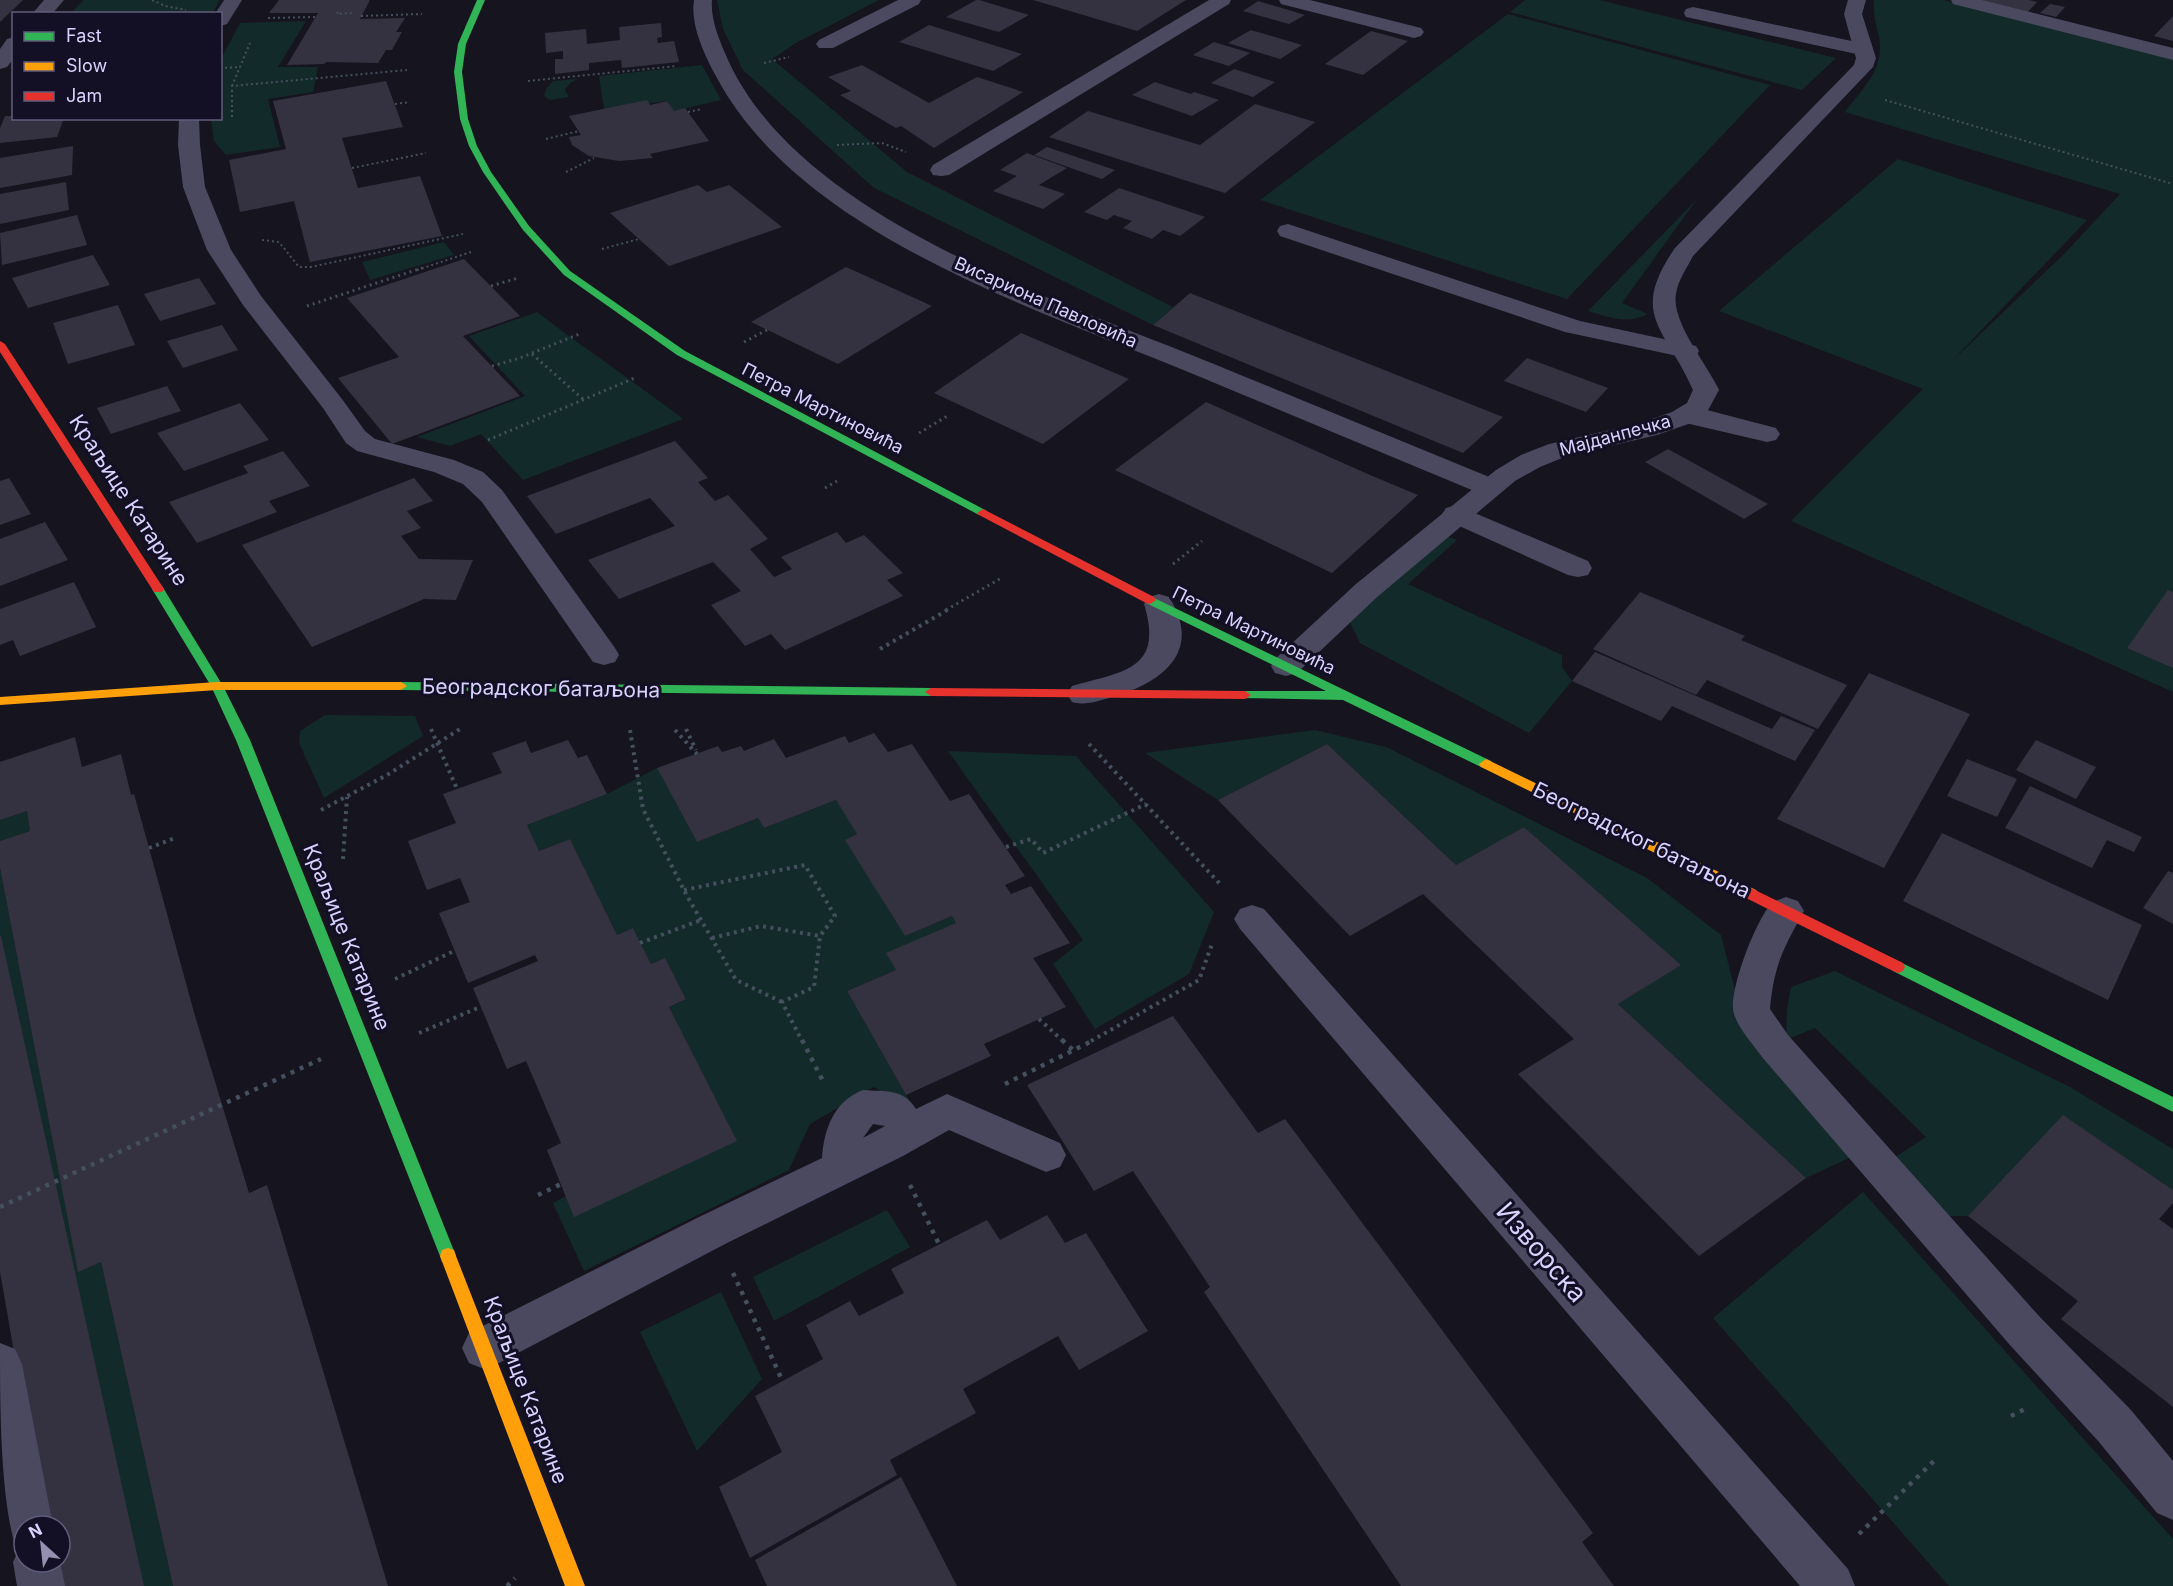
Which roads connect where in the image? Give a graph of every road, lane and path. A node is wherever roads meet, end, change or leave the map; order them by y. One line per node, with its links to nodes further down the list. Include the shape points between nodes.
1 (55, 0): 12 (street)
2 (152, 0): 11 (path)
3 (233, 0): 18 (street)
4 (481, 0): 75 (street, Петра Мартиновића, via 462,44 458,72 472,146 526,228 567,273 681,353 731,381)
5 (703, 0): 69 (street, Висариона Павловића, via 718,61 760,124 802,168 865,214 909,240 1032,299)
6 (912, 0): 23 (street)
7 (1222, 0): 47 (street)
8 (1288, 0): 21 (street)
9 (1857, 0): 25 (street, Мајданпечка, via 1853,14)
10 (1960, 0): 26 (street)
11 (193, 11)
12 (43, 12)
13 (338, 12): 16 (path, via 352,13)
14 (1693, 13): 25 (street)
15 (422, 14): 17 (path)
16 (349, 16)
17 (361, 16)
18 (222, 17)
19 (315, 17): 20 (path)
20 (285, 18)
21 (1414, 32)
22 (253, 38): 30 (path)
23 (826, 44)
24 (12, 46): 28 (street)
25 (1862, 49): 36 (street, Мајданпечка, via 1866,58 1863,67)
26 (2173, 54)
27 (788, 58): 29 (path)
28 (0, 63)
29 (756, 64)
30 (240, 67): 31 (path); 35 (path)
31 (222, 68)
32 (407, 70): 35 (path)
33 (637, 70): 34 (path)
34 (528, 81)
35 (232, 86): 40 (path)
36 (1844, 88): 49 (path); 61 (street, Мајданпечка, via 1683,253 1662,299 1666,316)
37 (410, 102): 38 (path)
38 (395, 104)
39 (189, 120): 52 (street, via 194,187)
40 (233, 126)
41 (579, 131): 42 (path)
42 (546, 139)
43 (831, 146): 47 (path, via 882,143)
44 (426, 153): 46 (path)
45 (594, 158): 48 (path)
46 (351, 168)
47 (941, 170)
48 (566, 172)
49 (2173, 184)
50 (1288, 231): 61 (street, via 1574,327)
51 (463, 234): 52 (path, via 311,267 299,267 279,242)
52 (213, 238): 77 (street, via 251,300 355,437 366,445 444,466 474,479 492,496)
53 (639, 239): 54 (path)
54 (622, 243)
55 (474, 251): 58 (path)
56 (506, 283): 57 (path)
57 (491, 286)
58 (328, 299)
59 (576, 335): 62 (path)
60 (0, 344): 79 (street, Краљице Катарине)
61 (1687, 351): 66 (street, Мајданпечка, via 1706,390 1696,409)
62 (532, 354): 63 (path); 65 (path)
63 (492, 366)
64 (637, 377): 65 (path)
65 (584, 400): 68 (path)
66 (1686, 415): 67 (street); 69 (street, Мајданпечка, via 1557,450 1532,460)
67 (1767, 434)
68 (481, 443)
69 (1489, 487): 70 (street, Мајданпечка)
70 (1456, 514): 73 (street); 78 (street, Мајданпечка)
71 (1202, 541): 72 (path)
72 (1169, 568)
73 (1578, 568)
74 (1003, 577): 76 (path)
75 (1160, 604): 78 (street, Петра Мартиновића); 80 (street, Београдског батаљона, via 1166,636 1164,650 1154,665 1129,681)
76 (904, 636)
77 (604, 655)
78 (1286, 666): 81 (street, Петра Мартиновића)
79 (217, 686): 80 (street, Београдског батаљона); 82 (street, Београдског батаљона); 111 (street, Краљице Катарине, via 243,740)
80 (1083, 694): 81 (street, Београдског батаљона)
81 (1350, 696): 98 (street, Београдског батаљона)
82 (0, 701)
83 (430, 726): 86 (path)
84 (630, 732): 97 (path, via 643,809)
85 (689, 735): 88 (path)
86 (438, 744): 89 (path); 90 (path)
87 (1089, 744): 91 (path)
88 (697, 754)
89 (457, 789)
90 (347, 796): 92 (path); 96 (path)
91 (1146, 804): 94 (path, via 1043,853 1030,839); 99 (path)
92 (320, 811)
93 (175, 838): 95 (path)
94 (1006, 847)
95 (149, 848)
96 (343, 859)
97 (684, 890): 100 (path); 101 (path, via 805,865 835,916)
98 (1786, 911): 115 (street, Београдског батаљона); 127 (street, via 1773,930 1754,976 1751,1012 1775,1046 2016,1321 2115,1426)
99 (1252, 919): 131 (street, Изворска)
100 (701, 920): 102 (path); 103 (path)
101 (820, 936): 102 (path, via 761,926); 107 (path, via 814,987)
102 (712, 938): 107 (path, via 736,980)
103 (640, 943)
104 (454, 951): 105 (path)
105 (395, 979)
106 (1199, 980): 112 (path)
107 (782, 1002): 113 (path)
108 (480, 1007): 110 (path)
109 (1039, 1019): 112 (path)
110 (419, 1033)
111 (363, 1040): 120 (path); 123 (street, Краљице Катарине)
112 (1073, 1050): 114 (path)
113 (825, 1085)
114 (998, 1088)
115 (2173, 1105)
116 (899, 1138): 117 (street, via 948,1111); 121 (street); 122 (path)
117 (1046, 1155)
118 (561, 1184): 119 (path)
119 (538, 1195)
120 (0, 1207)
121 (713, 1230): 123 (street); 125 (path)
122 (939, 1244)
123 (484, 1348): 130 (street, Краљице Катарине)
124 (0, 1364): 129 (street)
125 (783, 1382)
126 (1936, 1459): 128 (path)
127 (2173, 1497)
128 (1883, 1512)
129 (28, 1514)
130 (575, 1586)
131 (1831, 1586)

